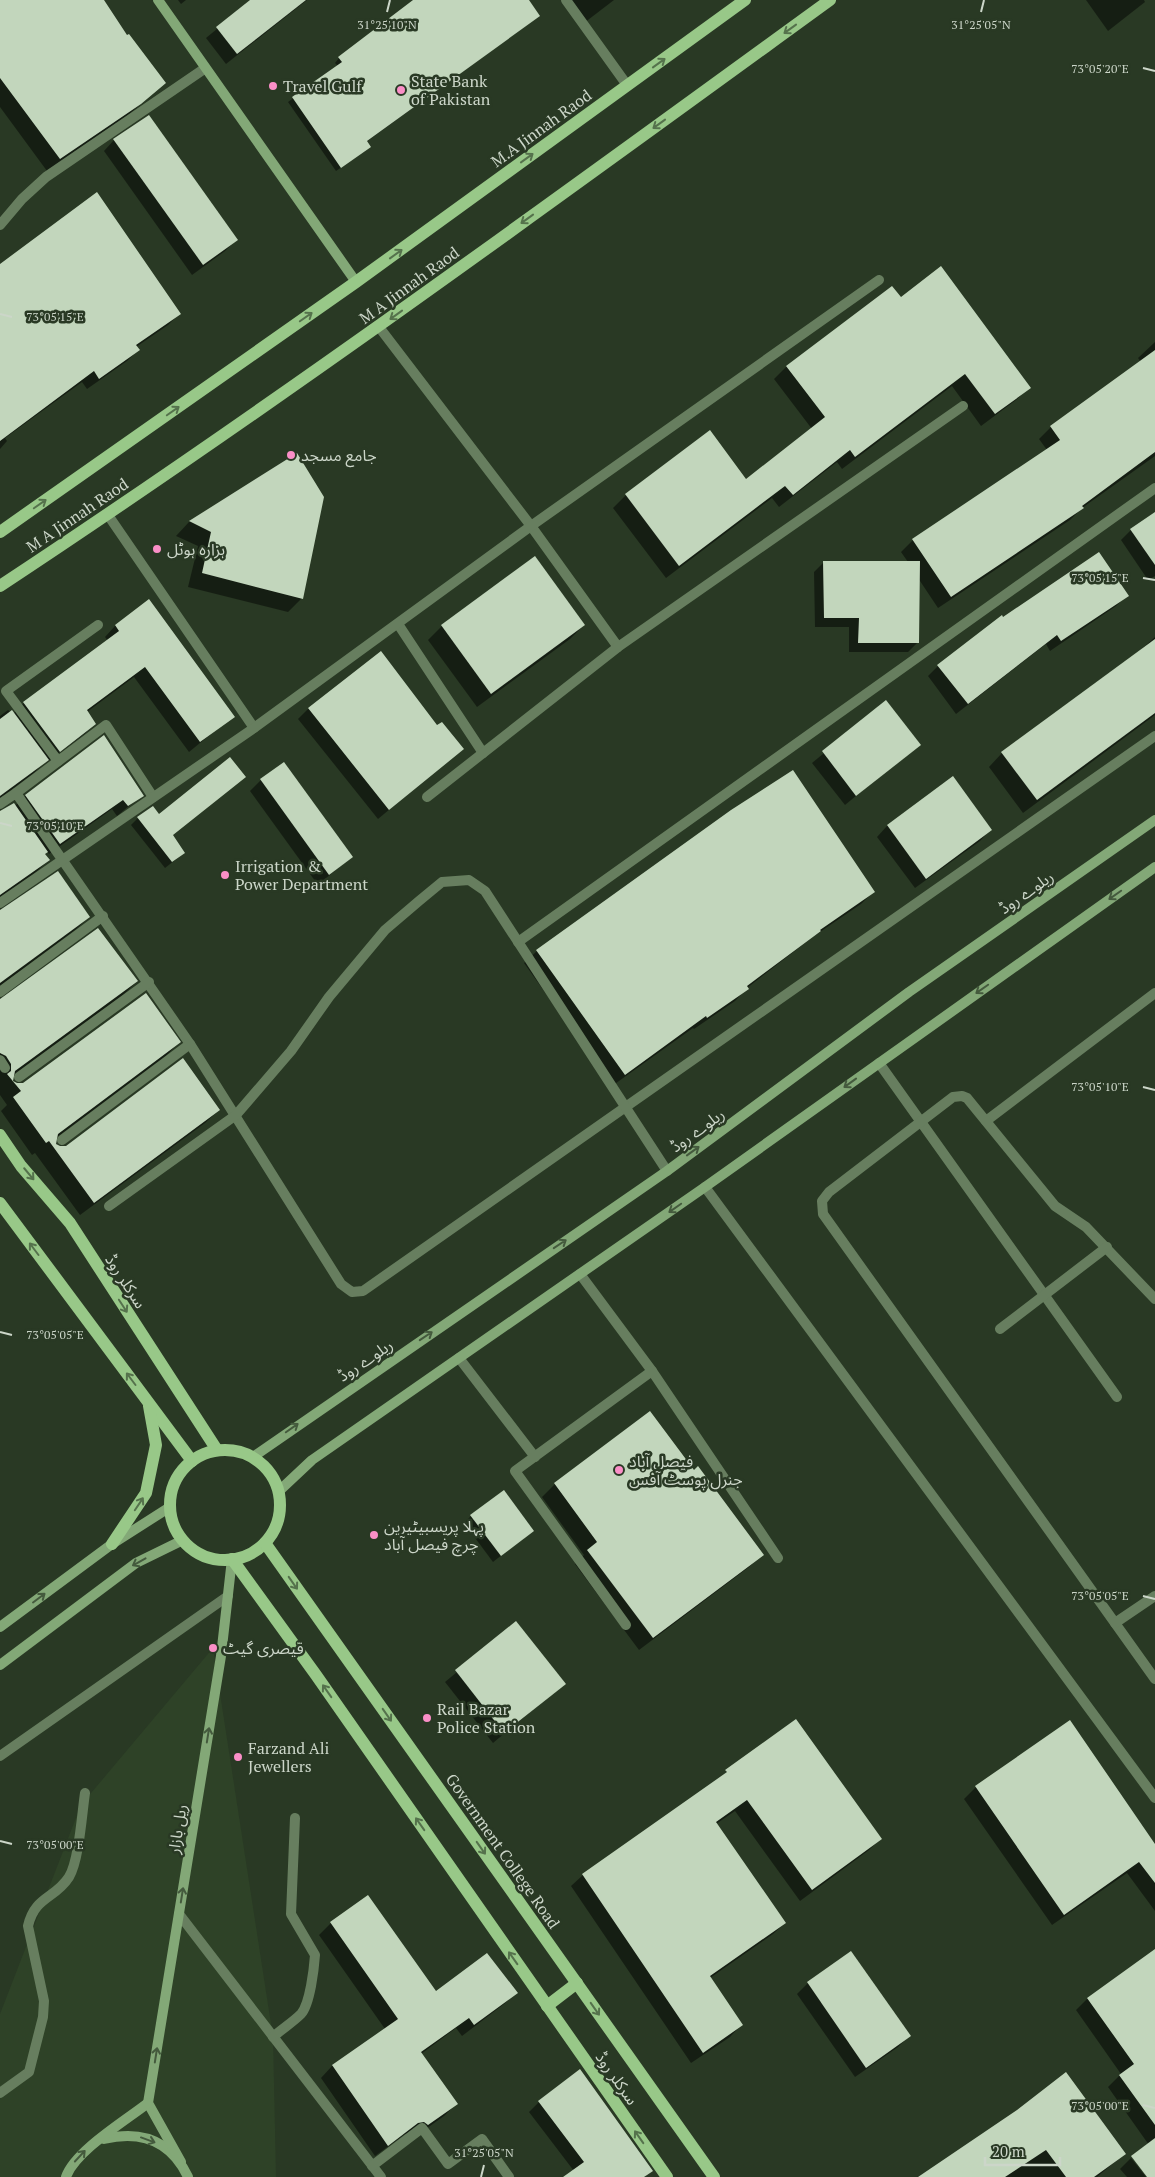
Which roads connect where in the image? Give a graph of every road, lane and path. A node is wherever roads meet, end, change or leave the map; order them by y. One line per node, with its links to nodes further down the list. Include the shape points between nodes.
1 (158, 0): 5 (main road)
2 (566, 0): 6 (street)
3 (745, 0): 6 (main road, M.A Jinnah Raod, one-way to 3)
4 (830, 0): 10 (main road, M A Jinnah Raod, one-way to 10)
5 (204, 69): 7 (street, via 46,177); 9 (main road)
6 (627, 85): 9 (main road, M.A Jinnah Raod, one-way to 6)
7 (0, 225)
8 (879, 280): 14 (street)
9 (356, 282): 15 (main road, M A Jinnah Raod, one-way to 9)
10 (379, 327): 13 (main road, M A Jinnah Raod); 14 (street)
11 (964, 406): 19 (street)
12 (1155, 488): 34 (street)
13 (108, 515): 16 (main road, M A Jinnah Raod); 21 (street)
14 (531, 526): 17 (street); 19 (street)
15 (0, 532)
16 (0, 586)
17 (398, 624): 21 (street); 23 (street)
18 (98, 625): 20 (street)
19 (618, 647): 23 (street)
20 (2, 690): 24 (street)
21 (254, 728): 26 (street)
22 (1155, 736): 41 (street)
23 (483, 753): 27 (street)
24 (58, 760): 25 (street); 26 (street, via 106,725)
25 (16, 793): 28 (street); 30 (street)
26 (153, 797): 30 (street)
27 (427, 797)
28 (0, 804)
29 (1155, 820): 47 (main road, ریلوے روڈ, one-way to 29, via 909,992)
30 (64, 859): 32 (street); 33 (street)
31 (1155, 867): 39 (main road, one-way to 39)
32 (0, 902)
33 (103, 916): 35 (street); 36 (street)
34 (518, 942): 41 (street); 42 (street, via 485,892 469,880 442,882 385,930)
35 (149, 982): 38 (street); 40 (street)
36 (0, 992)
37 (1155, 993): 43 (street)
38 (190, 1044): 42 (street); 46 (street)
39 (878, 1062): 44 (street); 48 (main road, one-way to 48)
40 (19, 1077)
41 (627, 1108): 42 (street, via 363,1291 352,1292 341,1284); 47 (street)
42 (236, 1115): 50 (street)
43 (986, 1121): 44 (street, via 962,1096 953,1097); 51 (street, via 1055,1206 1086,1227)
44 (921, 1122): 53 (street); 73 (street, via 829,1192 822,1201 823,1214)
45 (0, 1135): 60 (main road, سرکلر روڈ, one-way to 60, via 21,1166 70,1223)
46 (62, 1140)
47 (667, 1170): 61 (main road, ریلوے روڈ, one-way to 47)
48 (705, 1187): 52 (main road, one-way to 52); 80 (street)
49 (0, 1203): 59 (main road, one-way to 49)
50 (109, 1206)
51 (1106, 1247): 53 (street); 54 (street)
52 (580, 1274): 56 (main road); 57 (street)
53 (1045, 1295): 55 (street); 58 (street)
54 (1155, 1299)
55 (1000, 1329)
56 (459, 1358): 62 (street); 64 (main road, via 312,1460)
57 (652, 1371): 62 (street); 69 (street)
58 (1117, 1397)
59 (149, 1403): 63 (main road); 68 (main road, one-way to 59, via 146,1493 156,1445)
60 (218, 1450): 61 (main road); 63 (main road)
61 (253, 1457): 64 (main road, via 269,1471)
62 (535, 1457): 74 (street, via 515,1471)
63 (192, 1461): 65 (main road, via 180,1473 172,1489)
64 (279, 1490): 67 (main road, via 280,1509 275,1528)
65 (170, 1506): 66 (main road, via 174,1524); 68 (main road)
66 (183, 1540): 70 (main road, via 197,1552 214,1559); 76 (main road, one-way to 76, via 136,1562)
67 (265, 1543): 70 (main road, via 250,1554); 83 (main road, Government College Road, one-way to 83)
68 (112, 1544): 75 (main road, one-way to 68)
69 (778, 1558)
70 (232, 1559): 71 (main road, ریل بازار); 84 (main road, one-way to 70)
71 (228, 1596): 78 (street); 82 (main road, ریل بازار, one-way to 71)
72 (1155, 1596): 73 (street)
73 (1116, 1623): 77 (street)
74 (626, 1625)
75 (0, 1627)
76 (0, 1666)
77 (1155, 1678)
78 (0, 1756)
79 (85, 1793): 86 (street, via 73,1867 62,1885 36,1905 30,1915 28,1926 44,2001 44,2017 29,2072)
80 (1155, 1798)
81 (295, 1818): 85 (street, via 291,1914 315,1955 315,1962 303,2013)
82 (179, 1914): 85 (street); 87 (main road, ریل بازار, one-way to 82)
83 (577, 1983): 84 (main road); 96 (main road, Government College Road, one-way to 96)
84 (544, 2002): 95 (main road, سرکلر روڈ, one-way to 84)
85 (273, 2036): 90 (street)
86 (0, 2094)
87 (148, 2103): 88 (main road); 89 (main road)
88 (101, 2140): 89 (main road, one-way to 89, via 123,2135 145,2137 165,2146); 91 (main road, one-way to 88, via 68,2169 82,2152)
89 (181, 2162): 92 (main road)
90 (372, 2166): 93 (street); 94 (street, via 422,2128 448,2164 482,2139)
91 (66, 2177)
92 (188, 2177)
93 (381, 2177)
94 (509, 2177)
95 (666, 2177)
96 (714, 2177)

